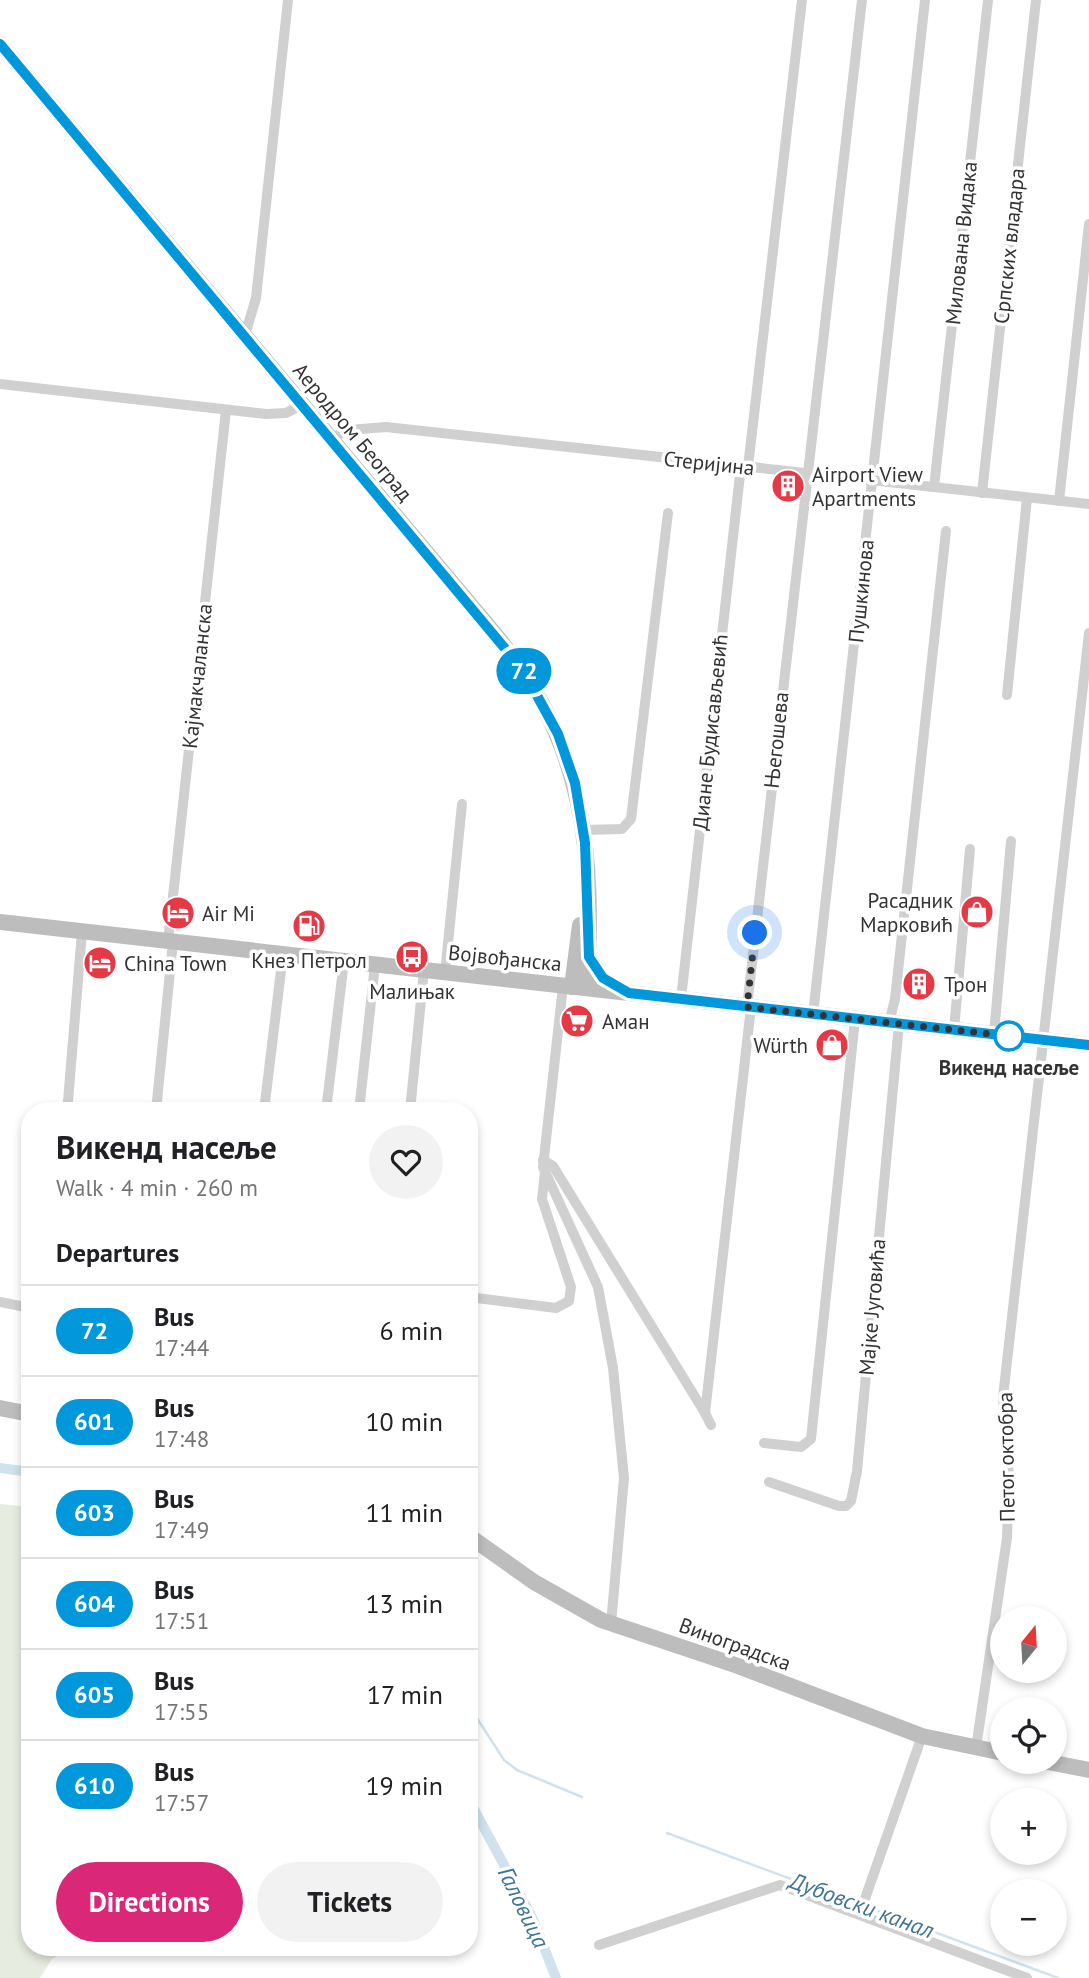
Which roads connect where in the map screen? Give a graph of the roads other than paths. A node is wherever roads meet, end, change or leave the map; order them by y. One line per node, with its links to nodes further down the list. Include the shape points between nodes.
1 (288, 0): 9 (street, via 256,298)
2 (802, 0): 14 (street, Диане Будисављевић)
3 (862, 0): 15 (street, Његошева)
4 (925, 0): 16 (street, Пушкинова)
5 (988, 0): 17 (street, Милована Видака)
6 (1036, 0): 18 (street, Српских владара)
7 (0, 44): 9 (street, Аеродром Београд)
8 (1089, 224): 20 (street)
9 (245, 335): 11 (street, Аеродром Београд)
10 (0, 384): 12 (street)
11 (303, 404): 12 (street, via 277,414); 13 (street, Аеродром Београд)
12 (226, 410): 33 (street, Кајмакчаланска)
13 (331, 438): 14 (street, Стеријина, via 349,430 386,427); 27 (street, Аеродром Београд, via 523,670 568,758)
14 (745, 467): 15 (street, Стеријина); 42 (street, Диане Будисављевић)
15 (809, 473): 16 (street, Стеријина); 43 (street, Његошева)
16 (873, 480): 17 (street, Стеријина); 44 (street, Пушкинова)
17 (934, 487): 18 (street, Стеријина)
18 (982, 493): 19 (street, Стеријина)
19 (1027, 498): 20 (street, Стеријина); 25 (street)
20 (1059, 501): 21 (street, Стеријина)
21 (1089, 504)
22 (668, 513): 27 (street, via 631,819 622,828)
23 (946, 531): 46 (street)
24 (1089, 633): 49 (street, Петог октобра)
25 (1007, 695)
26 (462, 804): 39 (street)
27 (584, 830): 30 (street, Аеродром Београд)
28 (1012, 841): 48 (street)
29 (970, 849): 47 (street)
30 (586, 889): 35 (street, Аеродром Београд); 40 (street, Аеродром Београд)
31 (0, 922): 32 (street, Војвођанска)
32 (82, 932): 33 (street, Војвођанска); 51 (street)
33 (171, 942): 34 (street, Војвођанска); 52 (street, Кајмакчаланска)
34 (283, 954): 36 (street, Војвођанска); 53 (street)
35 (589, 957): 40 (street, Аеродром Београд); 41 (street, via 603,978)
36 (344, 961): 37 (street, Војвођанска); 54 (street)
37 (375, 965): 38 (street, Војвођанска); 55 (street)
38 (424, 970): 39 (street, Војвођанска); 56 (street)
39 (445, 972): 40 (street, Војвођанска)
40 (574, 987): 41 (street, Војвођанска); 57 (street)
41 (629, 993): 42 (street, Војвођанска)
42 (681, 999): 43 (street, Војвођанска)
43 (749, 1007): 44 (street, Војвођанска); 64 (street, Његошева)
44 (813, 1014): 45 (street, Војвођанска)
45 (855, 1019): 46 (street, Војвођанска); 66 (street, via 811,1439 797,1447)
46 (896, 1023): 47 (street, Војвођанска); 67 (street, Мајке Југовића, via 851,1501 839,1506)
47 (954, 1030): 48 (street, Војвођанска)
48 (994, 1034): 49 (street, Војвођанска)
49 (1043, 1040): 50 (street, Војвођанска); 71 (street, Петог октобра, via 1003,1397 1009,1477 1007,1538)
50 (1089, 1045)
51 (68, 1101)
52 (157, 1102)
53 (265, 1102)
54 (327, 1102)
55 (360, 1102)
56 (411, 1102)
57 (543, 1160): 58 (street); 64 (street, via 553,1166)
58 (545, 1172): 59 (street, via 542,1199 571,1287 569,1301 556,1308); 69 (street, via 598,1287 614,1368 624,1478)
59 (478, 1298)
60 (0, 1302): 61 (street)
61 (21, 1306)
62 (0, 1408): 63 (street)
63 (21, 1412)
64 (705, 1413): 65 (street)
65 (711, 1426)
66 (764, 1443)
67 (768, 1482)
68 (478, 1542): 69 (street, Виноградска, via 534,1582)
69 (611, 1623): 70 (street, Виноградска)
70 (922, 1736): 71 (street, Виноградска); 75 (street)
71 (976, 1748): 72 (street, Виноградска)
72 (990, 1751)
73 (1067, 1766): 74 (street)
74 (1089, 1770)
75 (862, 1907): 76 (street, via 780,1885); 77 (street)
76 (598, 1945)
77 (1027, 1978)

